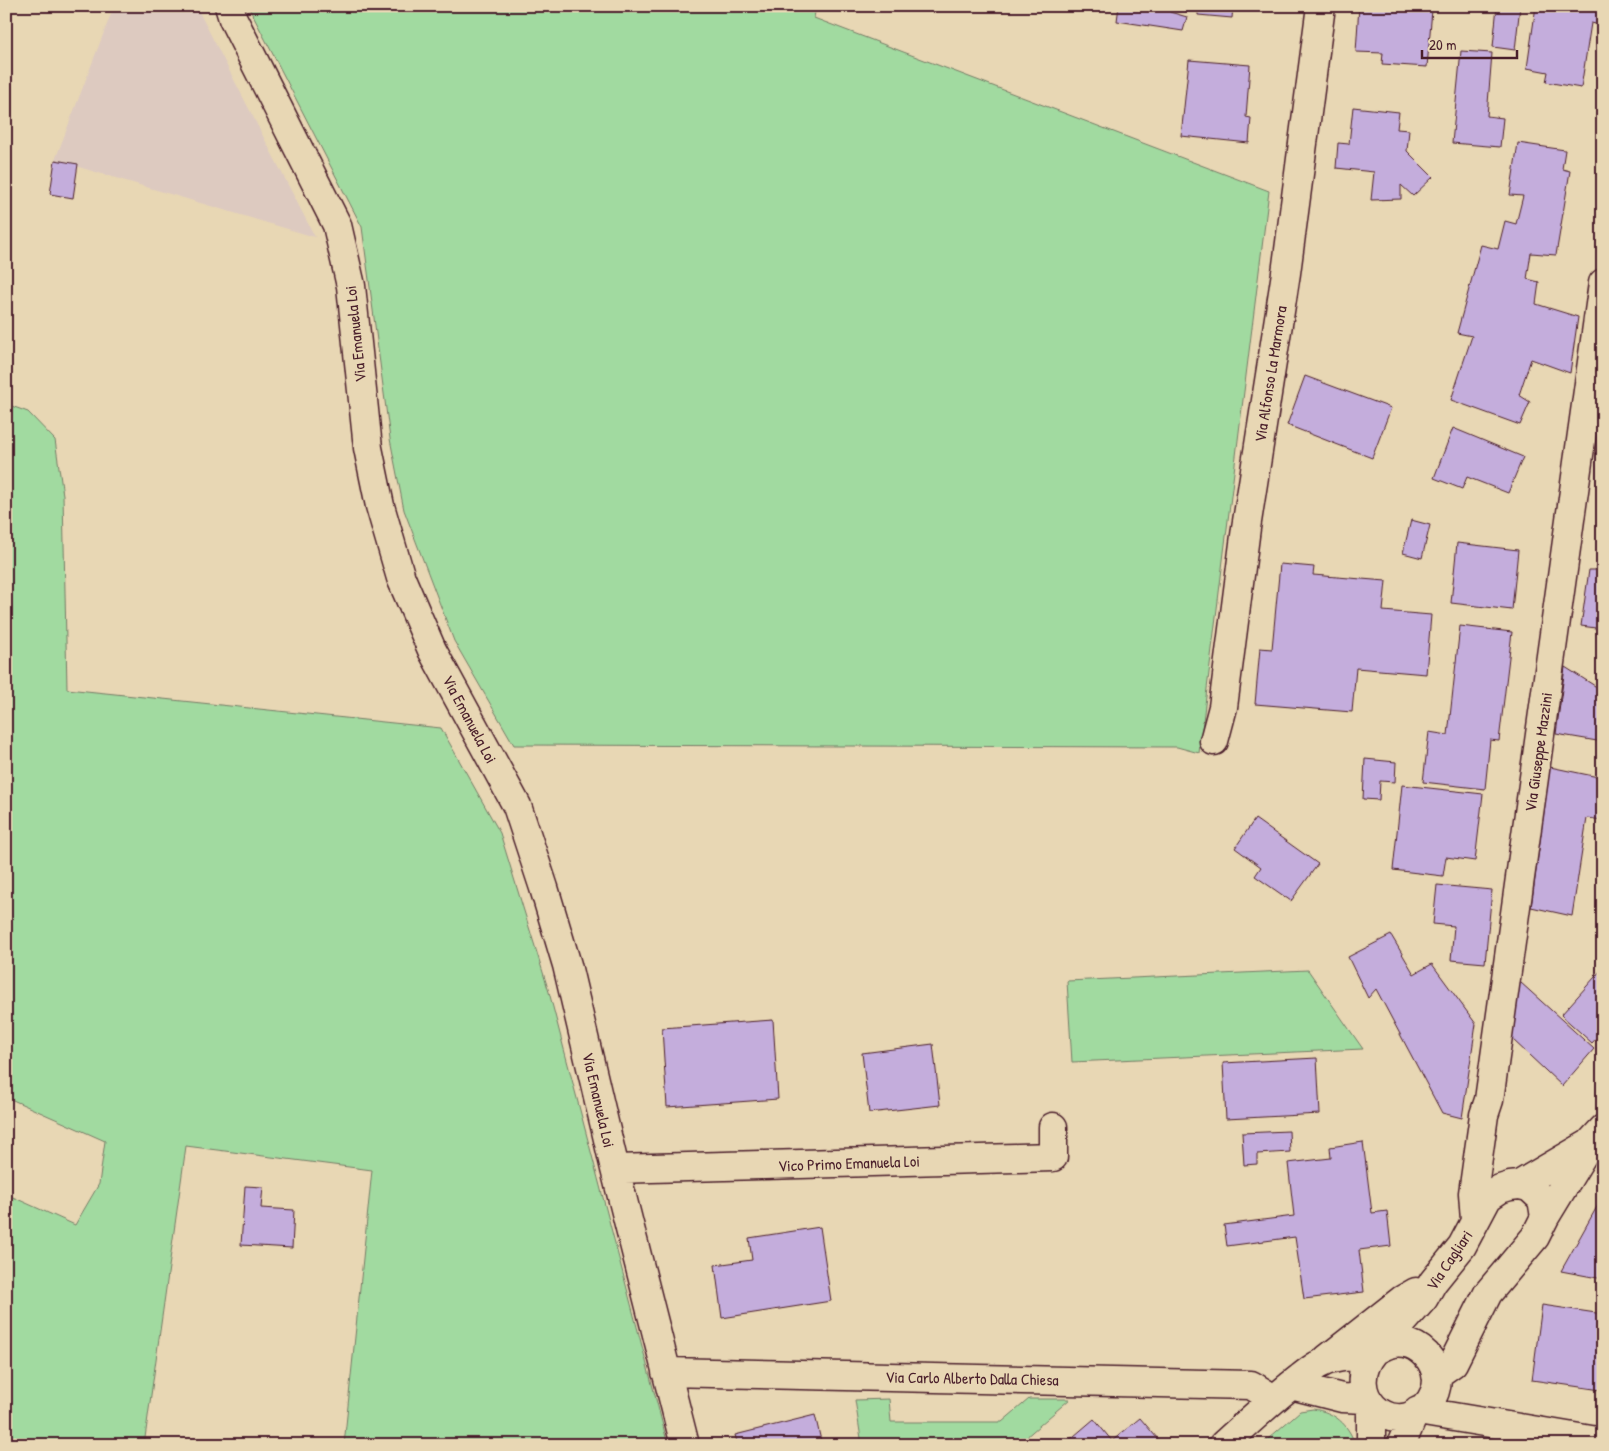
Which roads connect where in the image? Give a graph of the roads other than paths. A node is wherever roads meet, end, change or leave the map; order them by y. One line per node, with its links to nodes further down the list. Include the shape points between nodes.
1 (229, 6): 8 (street, Via Emanuela Loi, via 337,225 351,286 368,448 380,506 401,578 432,650 517,806 567,965)
2 (1321, 6): 5 (street, Via Alfonso La Marmora, via 1286,273 1222,707)
3 (1603, 283): 4 (street, Via Giuseppe Mazzini)
4 (1600, 316): 11 (street, Via Giuseppe Mazzini, via 1490,1100 1484,1115 1473,1192)
5 (1214, 741)
6 (1052, 1127): 8 (street, Vico Primo Emanuela Loi, via 1052,1157)
7 (1599, 1141): 9 (street, Via Cagliari); 10 (street, Via Cagliari)
8 (615, 1169): 15 (street, Via Emanuela Loi)
9 (1519, 1185): 10 (street, via 1529,1187 1542,1199); 11 (street, Via Cagliari, via 1500,1189 1488,1197)
10 (1545, 1217): 16 (street, Via Cagliari, via 1535,1237 1488,1293 1453,1363)
11 (1475, 1220): 12 (street, Via Cagliari, via 1462,1246)
12 (1433, 1282): 13 (street, Via Cagliari, via 1424,1298); 14 (street, via 1402,1300)
13 (1378, 1349): 14 (street); 16 (street, via 1394,1343 1416,1347 1426,1354); 18 (street, via 1363,1371 1362,1382)
14 (1322, 1362): 17 (street)
15 (666, 1372): 17 (street, Via Carlo Alberto Dalla Chiesa, via 1251,1385); 22 (street, Via Emanuela Loi)
16 (1436, 1380): 19 (street, via 1432,1399); 20 (street)
17 (1282, 1392): 18 (street, Via Carlo Alberto Dalla Chiesa); 23 (street)
18 (1369, 1402): 19 (street, via 1389,1416 1402,1418); 24 (street)
19 (1416, 1413): 20 (street); 25 (street)
20 (1481, 1421): 21 (street)
21 (1603, 1442)
22 (685, 1445)
23 (1223, 1445)
24 (1371, 1445)
25 (1401, 1445)

